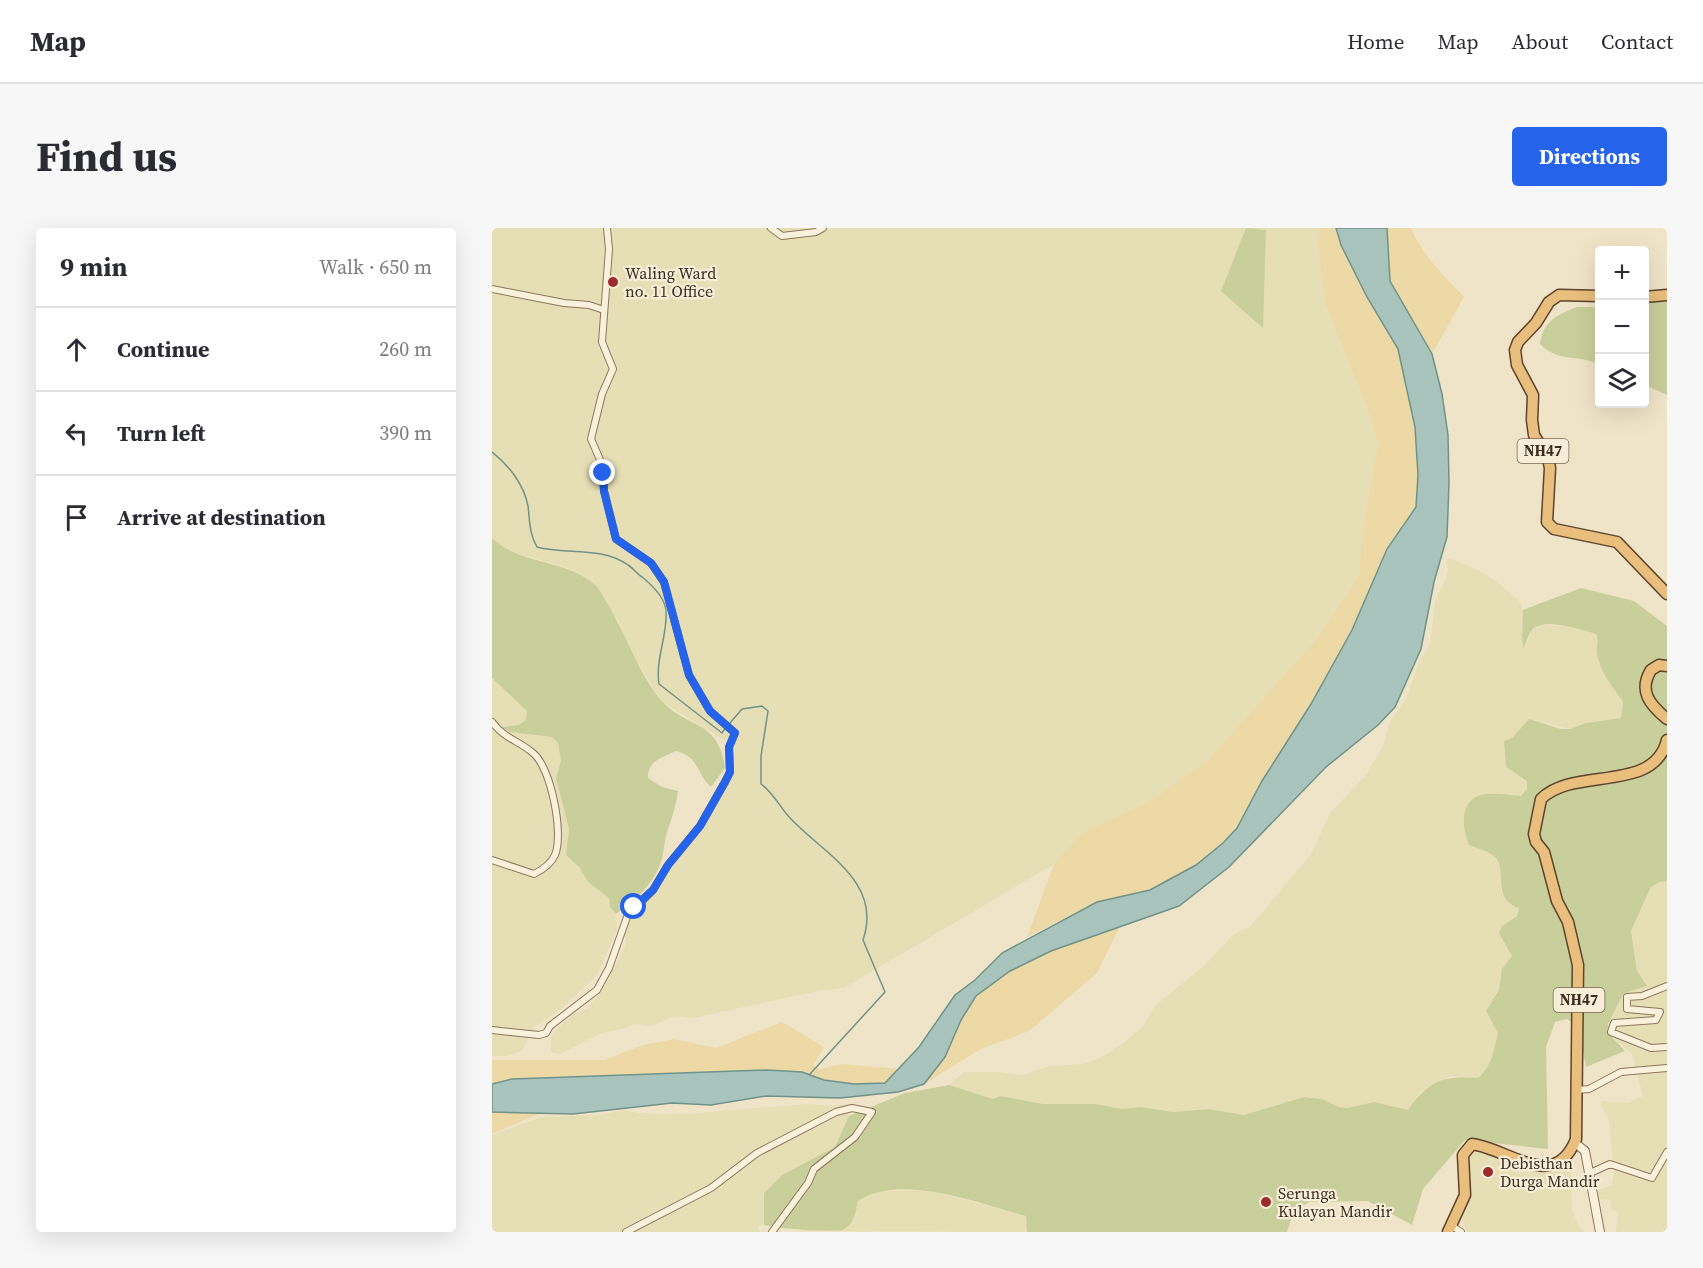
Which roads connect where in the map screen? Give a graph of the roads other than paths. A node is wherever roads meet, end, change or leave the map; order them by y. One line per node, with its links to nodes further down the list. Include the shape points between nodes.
1 (607, 228): 8 (street)
2 (771, 228): 3 (street, via 782,236)
3 (823, 228)
4 (492, 289): 8 (street, via 589,304)
5 (1667, 295): 7 (highway)
6 (1595, 296): 9 (highway, NH47, via 1559,295 1549,302 1515,350 1517,365 1533,395 1534,435 1550,468 1547,522 1554,529 1617,543)
7 (1649, 297)
8 (604, 310): 16 (street, via 602,342 613,369 591,439 602,462 613,531 616,539 651,563 664,582 689,675 710,711 735,733 729,747 730,772 700,826 653,890 627,917 597,990 546,1033)
9 (1667, 594)
10 (1667, 666): 11 (highway, via 1651,670 1645,685 1648,701)
11 (1667, 719)
12 (492, 722): 14 (street, via 533,753 544,768 558,833 555,855 534,874)
13 (1667, 740): 19 (highway, NH47, via 1651,767 1557,789 1541,799 1534,834 1568,922 1578,965)
14 (492, 860)
15 (1667, 986): 17 (street, via 1642,996 1627,996 1627,1008 1660,1012 1656,1020 1614,1023 1611,1032 1651,1048)
16 (492, 1030)
17 (1667, 1047)
18 (1667, 1068): 19 (street, via 1621,1072 1589,1089)
19 (1576, 1090): 20 (highway, NH47)
20 (1575, 1143): 22 (street, via 1584,1151); 23 (highway, via 1562,1161 1549,1166 1525,1164 1490,1147 1472,1144 1462,1155 1465,1195)
21 (1667, 1152): 22 (street, via 1652,1178 1610,1164)
22 (1590, 1173): 26 (street)
23 (1454, 1230)
24 (626, 1232): 25 (street, via 711,1188 757,1154 836,1112 852,1108 872,1112 855,1137 814,1169)
25 (772, 1232)
26 (1600, 1232)

